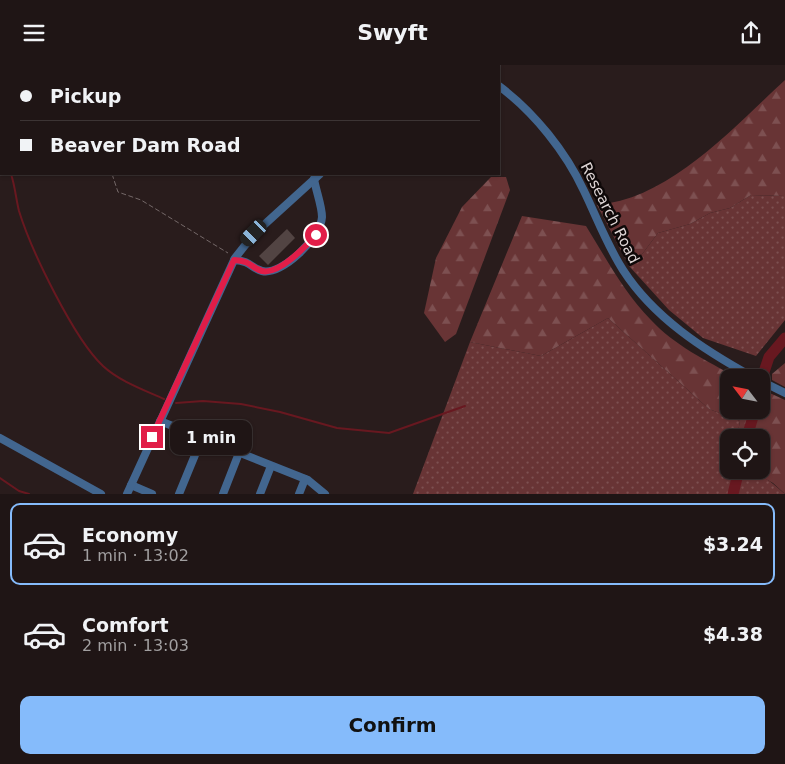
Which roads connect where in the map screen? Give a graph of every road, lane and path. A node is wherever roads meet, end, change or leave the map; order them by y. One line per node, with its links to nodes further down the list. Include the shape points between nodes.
1 (500, 87): 7 (street, Research Road, via 559,149 576,176 613,253 640,292 685,335)
2 (112, 175): 5 (path)
3 (116, 175): 5 (path)
4 (317, 177): 6 (street, via 254,233); 6 (street, via 322,218 316,235 301,252 272,270 261,271 245,261)
5 (113, 180): 6 (path, via 118,192 141,200)
6 (234, 259): 10 (street)
7 (740, 369)
8 (770, 385): 9 (street)
9 (785, 393)
10 (160, 421): 12 (street); 16 (street)
11 (0, 438): 17 (street)
12 (202, 438): 13 (street); 20 (street)
13 (239, 453): 14 (street); 21 (street)
14 (271, 466): 15 (street); 22 (street)
15 (305, 479): 23 (street); 24 (street)
16 (131, 485): 18 (street); 19 (street)
17 (101, 494)
18 (127, 494)
19 (152, 494)
20 (179, 494)
21 (223, 494)
22 (260, 494)
23 (299, 494)
24 (325, 494)

